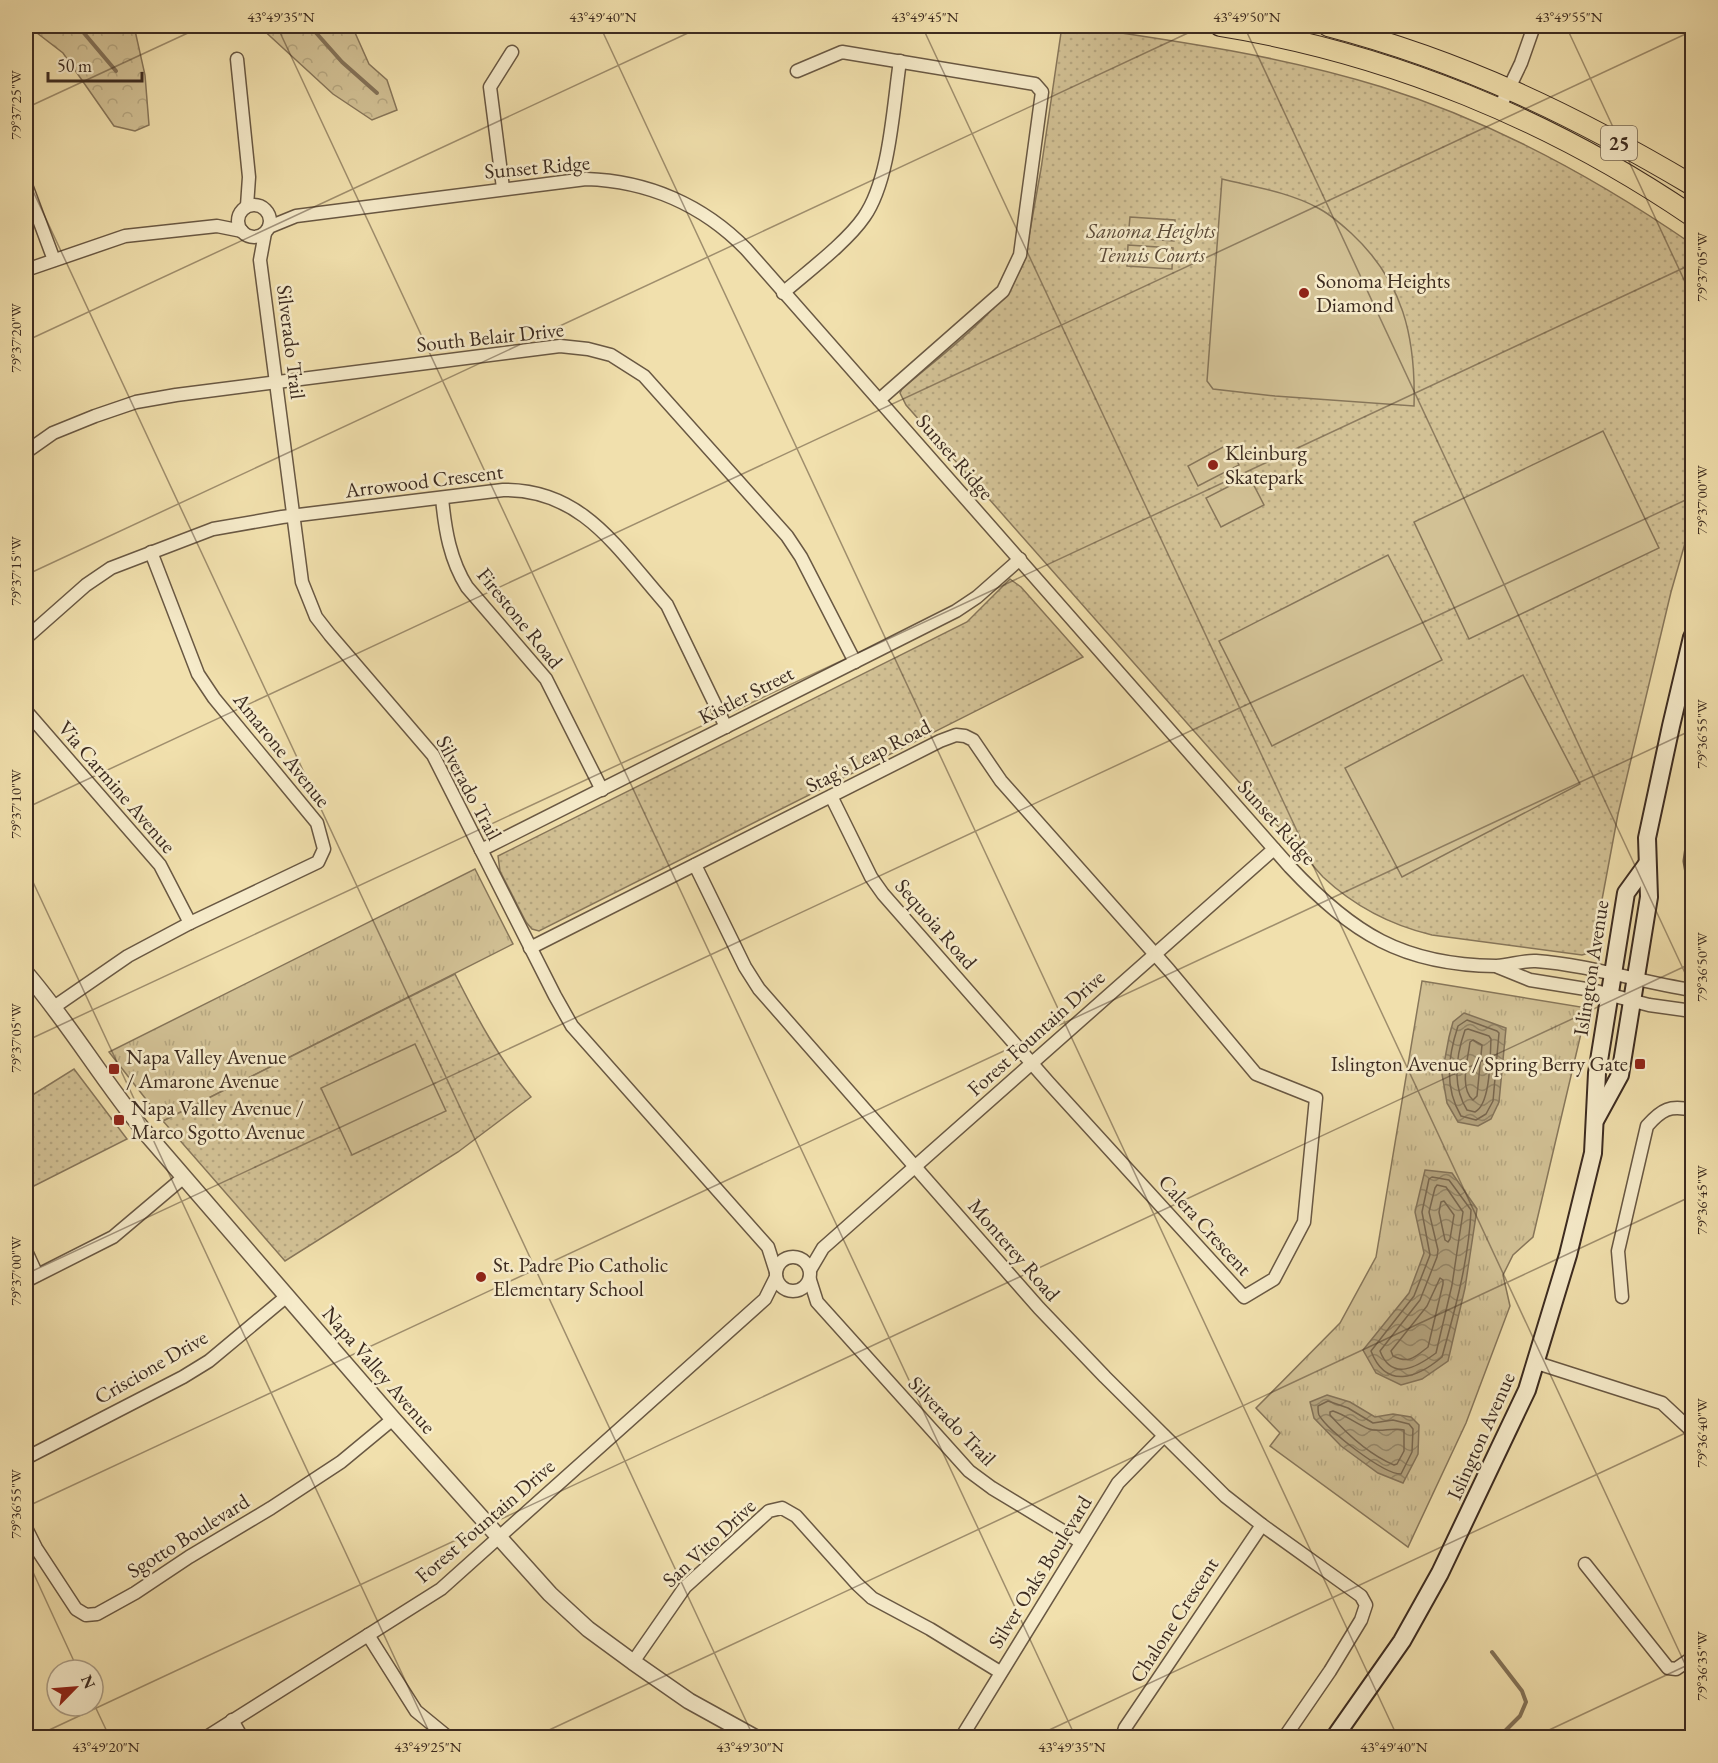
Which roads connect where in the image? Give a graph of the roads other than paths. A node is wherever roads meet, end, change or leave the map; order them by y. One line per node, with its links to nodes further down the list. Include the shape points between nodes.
1 (1220, 26): 9 (main road, 25, via 1356,56 1430,80)
2 (1328, 26): 8 (main road, 25, via 1419,52)
3 (1534, 26): 8 (street)
4 (512, 52): 13 (street, via 490,87)
5 (237, 59): 10 (street)
6 (900, 61): 7 (street, via 842,52); 24 (street, via 883,175 871,206 854,229); 26 (street, via 1035,84 1042,92 1020,255 1003,291)
7 (797, 71)
8 (1509, 88): 9 (street); 12 (main road, 25)
9 (1499, 109): 17 (main road, 25, via 1639,181)
10 (249, 177): 14 (street); 15 (street)
11 (26, 185): 21 (street)
12 (1692, 185)
13 (502, 188): 16 (street, Sunset Ridge); 24 (street, Sunset Ridge, via 586,179 656,191 694,207 718,224)
14 (263, 207): 15 (street, via 254,204); 16 (street, Sunset Ridge); 19 (street, via 270,215)
15 (244, 208): 18 (street); 20 (street, via 238,221)
16 (296, 216): 19 (street, Sunset Ridge)
17 (1692, 216)
18 (216, 226): 20 (street); 21 (street, via 125,236)
19 (267, 230): 20 (street, via 253,237); 22 (street, Silverado Trail)
20 (244, 233): 22 (street, Silverado Trail)
21 (54, 260): 23 (street)
22 (260, 260): 25 (street, Silverado Trail)
23 (26, 270)
24 (783, 292): 26 (street, Sunset Ridge)
25 (276, 382): 27 (street, South Belair Drive, via 136,402 53,433); 29 (street, Silverado Trail); 34 (street, South Belair Drive, via 560,346 611,355 656,388 787,536)
26 (879, 400): 31 (street, Sunset Ridge)
27 (26, 452)
28 (442, 498): 29 (street, Arrowood Crescent); 36 (street, Arrowood Crescent, via 502,490 530,491 560,500 591,520 667,605); 37 (street, Firestone Road, via 451,557 458,573 546,679)
29 (294, 516): 30 (street, Arrowood Crescent, via 213,529); 41 (street, Silverado Trail, via 302,582 316,617 427,746)
30 (151, 552): 33 (street, Arrowood Crescent, via 98,575); 45 (street, Amarone Avenue, via 198,674 317,823 324,849 318,862)
31 (1020, 560): 34 (street, Kistler Street, via 965,606); 40 (street, Sunset Ridge)
32 (1692, 636): 42 (main road, Islington Avenue, via 1647,838)
33 (26, 638)
34 (855, 662): 36 (street, Kistler Street)
35 (26, 711): 45 (street, Via Carmine Avenue, via 160,865)
36 (726, 727): 37 (street, Kistler Street)
37 (602, 790): 41 (street, Kistler Street)
38 (831, 796): 43 (street, Stag's Leap Road); 47 (street, Stag's Leap Road, via 940,741 965,736 973,740 1001,781); 57 (street, Sequoia Road, via 883,894)
39 (1692, 847): 44 (street)
40 (1275, 849): 47 (street, Forest Fountain Drive); 48 (street, Sunset Ridge, via 1331,908 1376,939 1430,958)
41 (481, 850): 46 (street, Silverado Trail)
42 (1647, 864): 50 (main road, Islington Avenue, via 1626,893); 51 (main road, Islington Avenue, via 1649,897)
43 (694, 865): 46 (street, Stag's Leap Road); 60 (street, Monterey Road, via 759,989)
44 (1692, 873)
45 (190, 923): 55 (street, Amarone Avenue, via 128,956)
46 (530, 948): 62 (street, Silverado Trail, via 572,1026)
47 (1154, 954): 57 (street, Forest Fountain Drive); 57 (street, Calera Crescent, via 1256,1074 1317,1098 1304,1222 1274,1279 1244,1297)
48 (1497, 966): 50 (street, Sunset Ridge, via 1533,961); 53 (street, Sunset Ridge, via 1530,980)
49 (26, 973): 55 (street, Napa Valley Avenue)
50 (1613, 974): 51 (street, Sunset Ridge); 53 (main road, Islington Avenue)
51 (1635, 980): 52 (street, Sunset Ridge); 54 (main road, Islington Avenue)
52 (1692, 990)
53 (1610, 994): 54 (street, Sunset Ridge); 59 (main road, Islington Avenue, via 1597,1073)
54 (1632, 1000): 56 (street, Sunset Ridge); 59 (main road, Islington Avenue, via 1620,1075)
55 (54, 1007): 61 (street, Napa Valley Avenue, via 118,1099)
56 (1692, 1011)
57 (1032, 1063): 60 (street, Forest Fountain Drive)
58 (1692, 1110): 71 (street, via 1674,1106 1647,1126 1618,1251)
59 (1595, 1122): 74 (main road, Islington Avenue, via 1593,1153 1580,1208)
60 (915, 1166): 63 (street, Forest Fountain Drive); 77 (street, Monterey Road, via 1074,1346)
61 (184, 1177): 68 (street, via 113,1237); 70 (street, Napa Valley Avenue)
62 (768, 1247): 65 (street, Silverado Trail); 66 (street, Silverado Trail)
63 (823, 1248): 65 (street, Forest Fountain Drive); 67 (street, Forest Fountain Drive)
64 (26, 1251): 68 (street)
65 (794, 1257): 66 (street, via 781,1262); 67 (street, via 806,1262)
66 (776, 1275): 69 (street, via 780,1286); 72 (street, Forest Fountain Drive)
67 (810, 1275): 69 (street, via 804,1288); 73 (street, Silverado Trail)
68 (31, 1278)
69 (791, 1292): 72 (street, Forest Fountain Drive); 73 (street, Silverado Trail)
70 (287, 1296): 75 (street, Napa Valley Avenue); 78 (street, Criscione Drive, via 209,1361)
71 (1622, 1297)
72 (765, 1299): 81 (street, Forest Fountain Drive)
73 (817, 1302): 82 (street, Silverado Trail, via 969,1472)
74 (1537, 1363): 76 (street, via 1662,1404); 96 (main road, Islington Avenue, via 1440,1573 1402,1641)
75 (393, 1419): 80 (street, Sgotto Boulevard, via 341,1462 271,1508 96,1614 86,1615 76,1609); 81 (street, Napa Valley Avenue)
76 (1692, 1431)
77 (1164, 1436): 79 (street, Monterey Road); 82 (street, Silver Oaks Boulevard, via 1118,1483)
78 (26, 1458)
79 (1262, 1526): 94 (street, Chalone Crescent); 95 (street, Monterey Road, via 1354,1589 1366,1605 1330,1671)
80 (26, 1528)
81 (499, 1537): 84 (street, Forest Fountain Drive, via 441,1589); 86 (street, Napa Valley Avenue, via 568,1612)
82 (1081, 1542): 87 (street, Silver Oaks Boulevard)
83 (1585, 1564): 85 (street, via 1668,1668 1676,1669)
84 (368, 1635): 88 (street, Forest Fountain Drive); 91 (street, via 416,1711)
85 (1692, 1658)
86 (633, 1662): 87 (street, San Vito Drive, via 685,1587 769,1511 782,1508 796,1516 872,1598); 92 (street, Napa Valley Avenue, via 710,1713)
87 (1000, 1672): 93 (street, Silver Oaks Boulevard)
88 (231, 1720): 89 (street, Forest Fountain Drive); 90 (street)
89 (205, 1737)
90 (242, 1737)
91 (449, 1737)
92 (756, 1737)
93 (961, 1737)
94 (1122, 1737)
95 (1284, 1737)
96 (1335, 1737)

